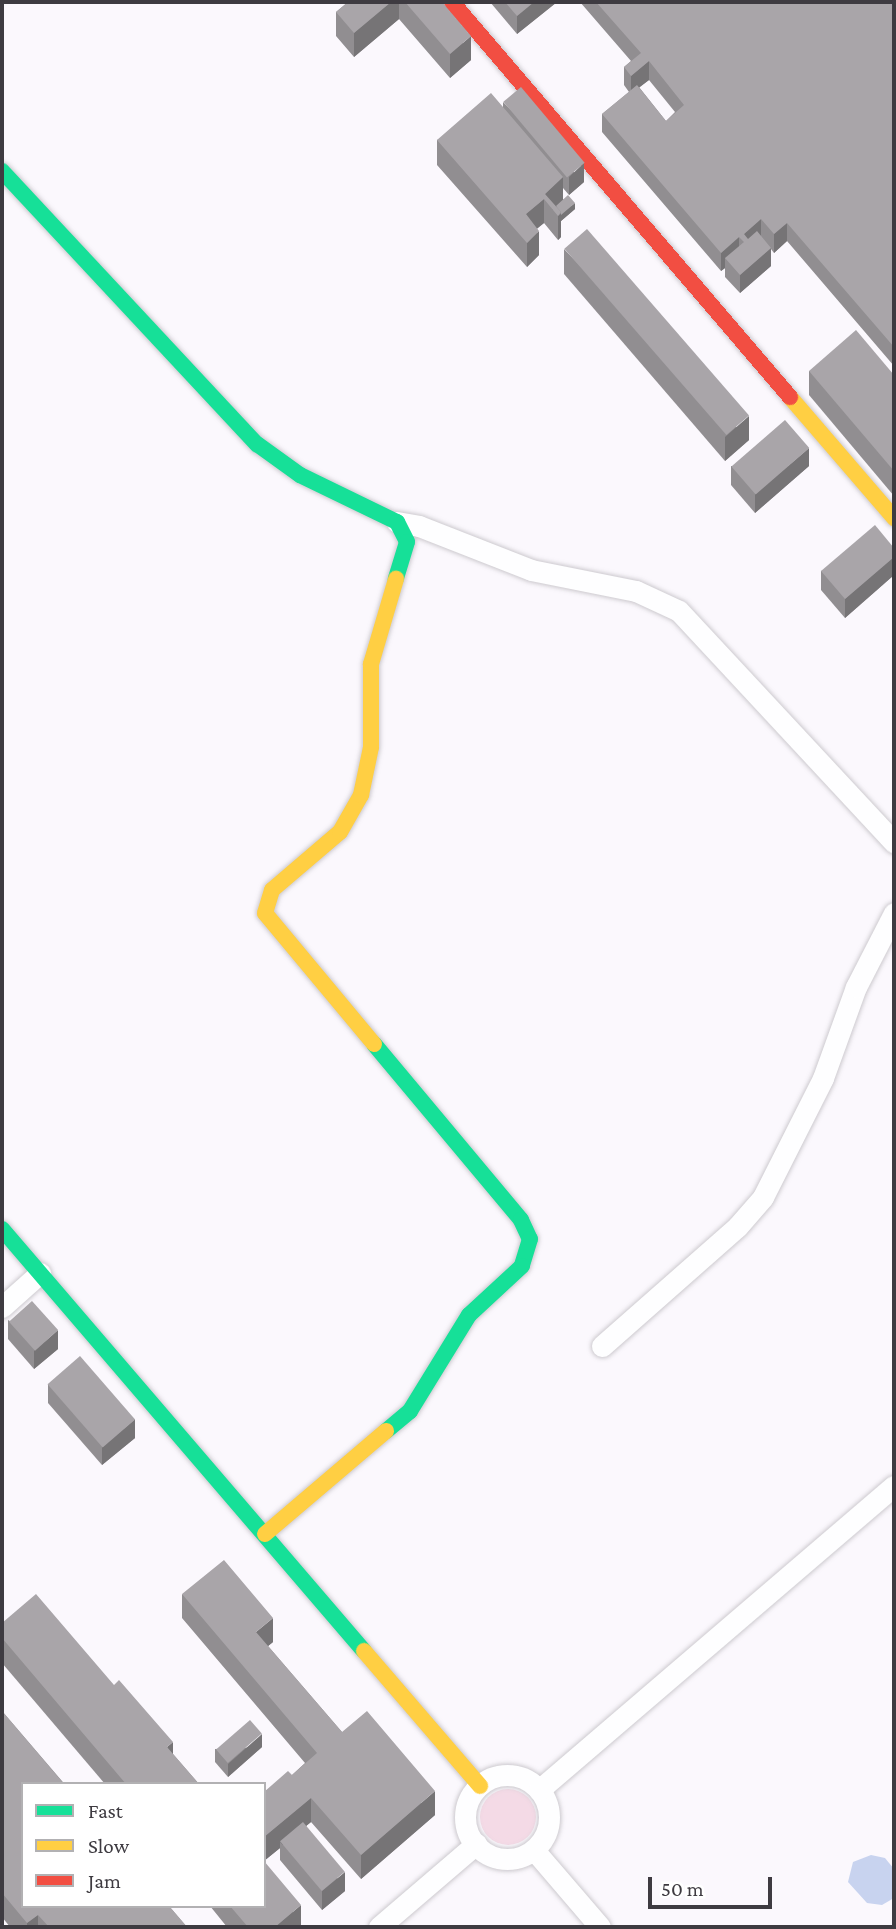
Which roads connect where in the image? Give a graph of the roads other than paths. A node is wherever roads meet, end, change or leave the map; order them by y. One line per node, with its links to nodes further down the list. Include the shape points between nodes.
1 (452, 2): 3 (street)
2 (2, 171): 4 (street, via 257,444 300,475)
3 (894, 518)
4 (397, 522): 5 (street, via 419,526 531,570 636,590 679,611); 12 (street, via 408,549 371,664 371,747 361,795 341,831 272,890 265,913 521,1220 530,1239 529,1253 522,1266 469,1315 410,1410)
5 (894, 842)
6 (894, 913): 10 (street, via 856,987 823,1078 763,1197 737,1226)
7 (2, 1229): 8 (street)
8 (40, 1273): 9 (street); 12 (street)
9 (2, 1307)
10 (603, 1346)
11 (894, 1486): 14 (street)
12 (265, 1534): 13 (street)
13 (480, 1786): 14 (street, via 510,1776); 15 (street, via 466,1817)
14 (539, 1790): 16 (street, via 549,1818 544,1838)
15 (475, 1844): 16 (street, via 487,1854 506,1859); 17 (street)
16 (534, 1850): 18 (street)
17 (379, 1927)
18 (600, 1927)

